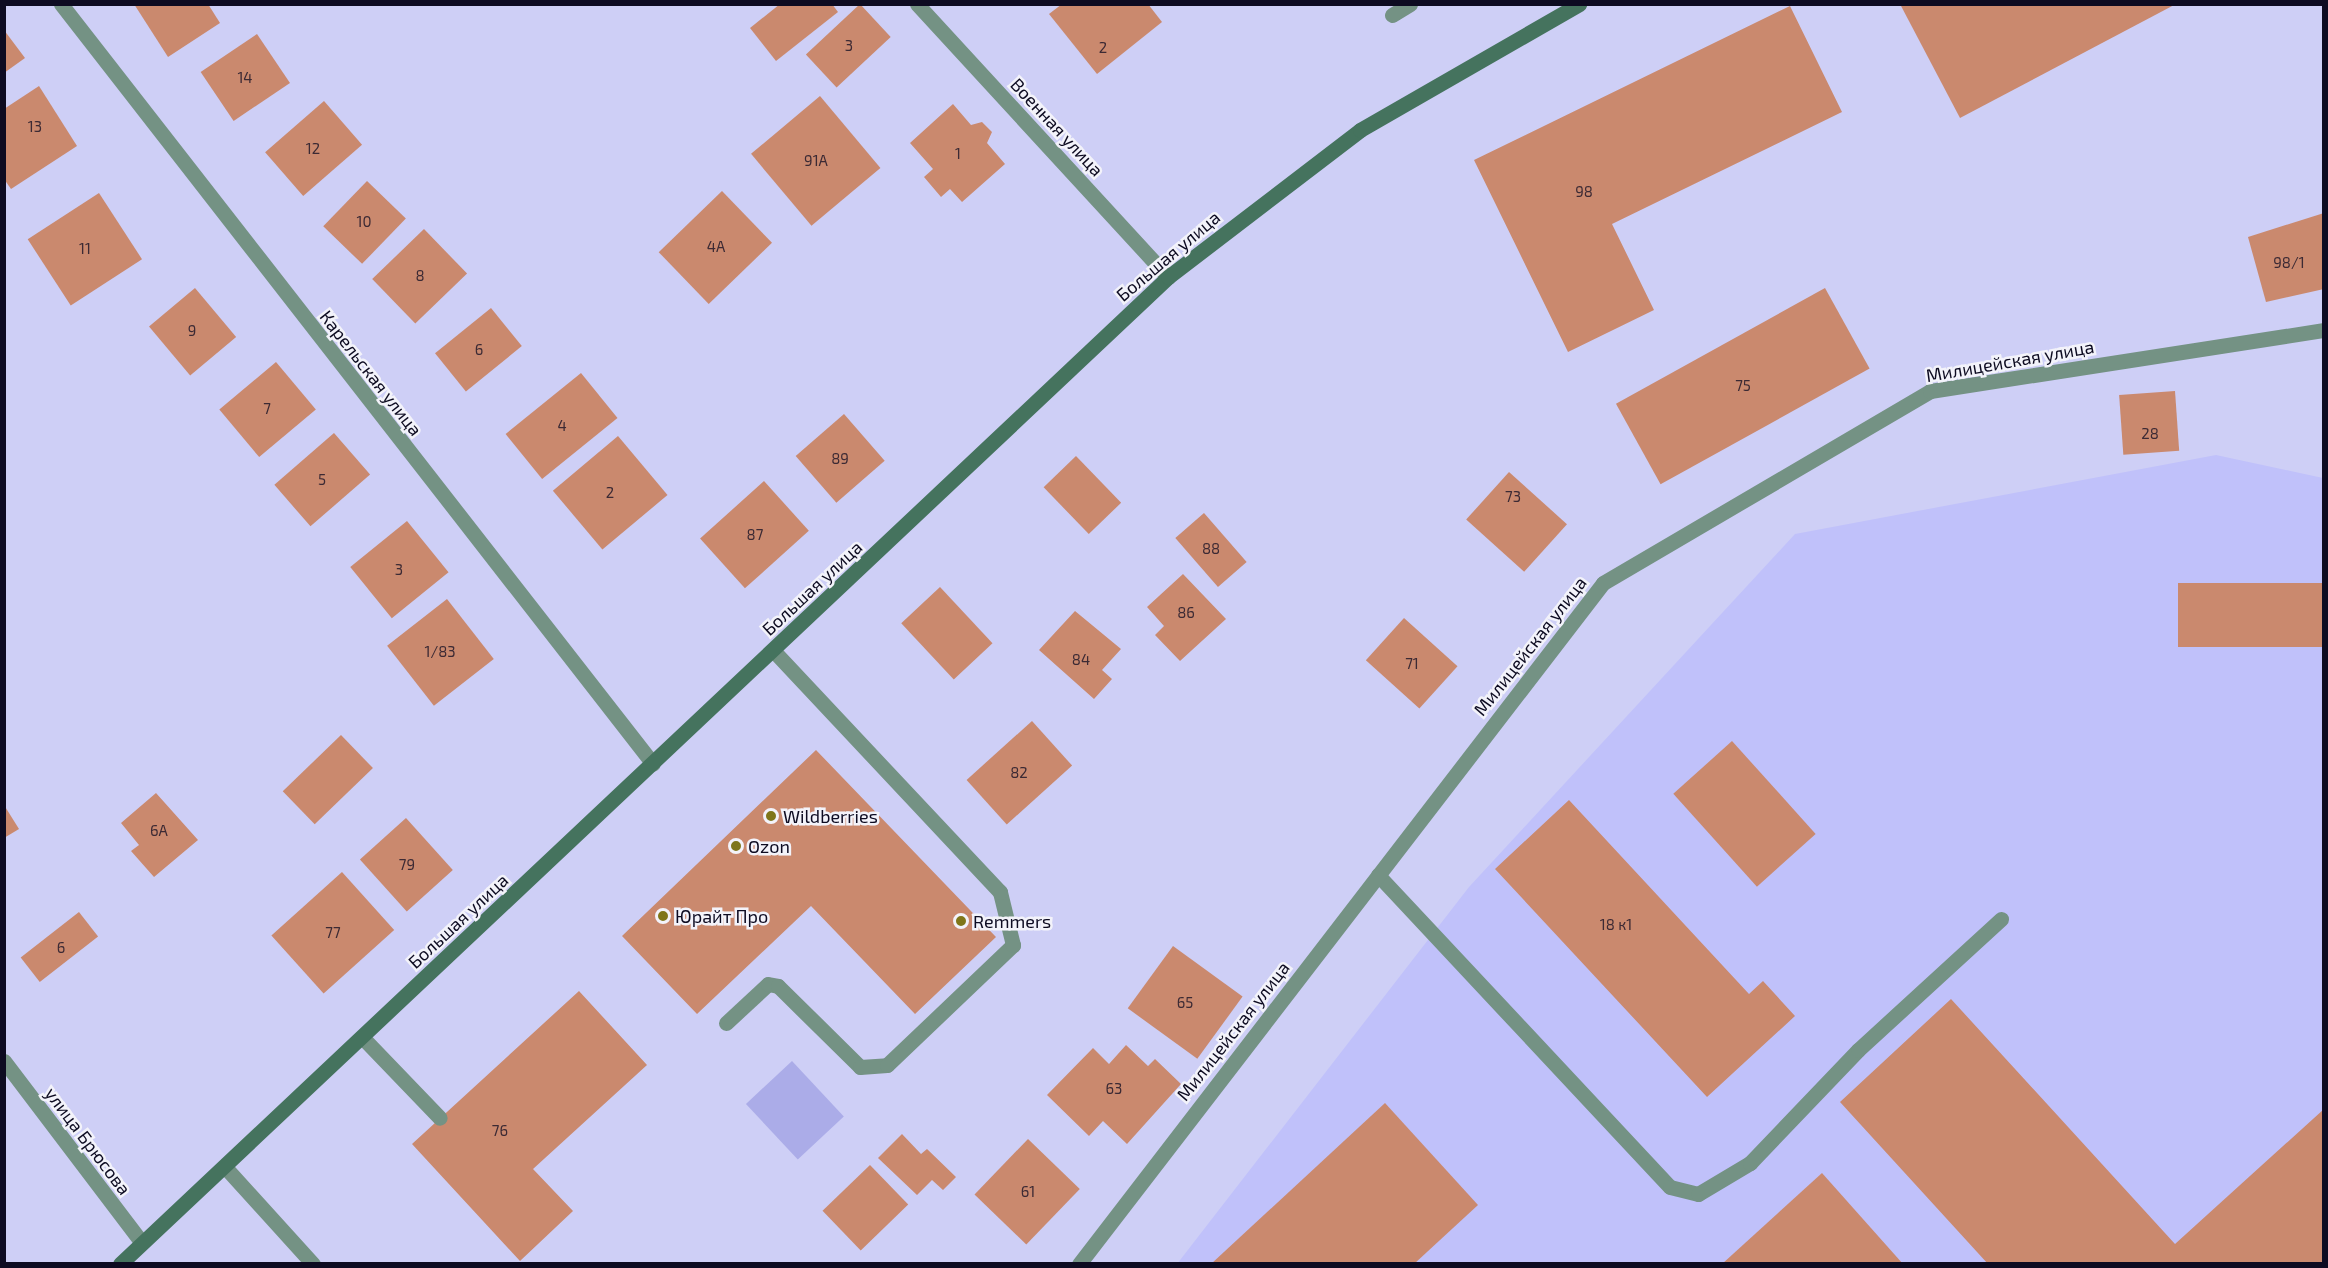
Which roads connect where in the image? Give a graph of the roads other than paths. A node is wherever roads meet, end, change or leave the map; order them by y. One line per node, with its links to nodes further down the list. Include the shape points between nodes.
1 (61, 4): 9 (street, Карельская улица)
2 (917, 4): 6 (street, Военная улица)
3 (1410, 4): 5 (street)
4 (1573, 6): 6 (street, Большая улица, via 1360,130)
5 (1392, 15)
6 (1168, 277): 8 (street, Большая улица)
7 (2324, 330): 10 (street, Милицейская улица, via 1930,391 1603,583)
8 (774, 651): 9 (street, Большая улица); 12 (street, via 1000,892 1013,945 887,1065 860,1067 778,986 768,984)
9 (653, 764): 13 (street, Большая улица)
10 (1378, 875): 11 (street, via 1670,1187 1698,1194 1750,1163 1858,1050); 20 (street, Милицейская улица)
11 (2001, 919)
12 (726, 1023)
13 (362, 1037): 15 (street); 16 (street, Большая улица)
14 (4, 1060): 17 (street, улица Брюсова)
15 (440, 1118)
16 (225, 1167): 17 (street, Большая улица); 19 (street)
17 (142, 1243): 18 (street, Большая улица)
18 (120, 1263)
19 (313, 1263)
20 (1079, 1263)

